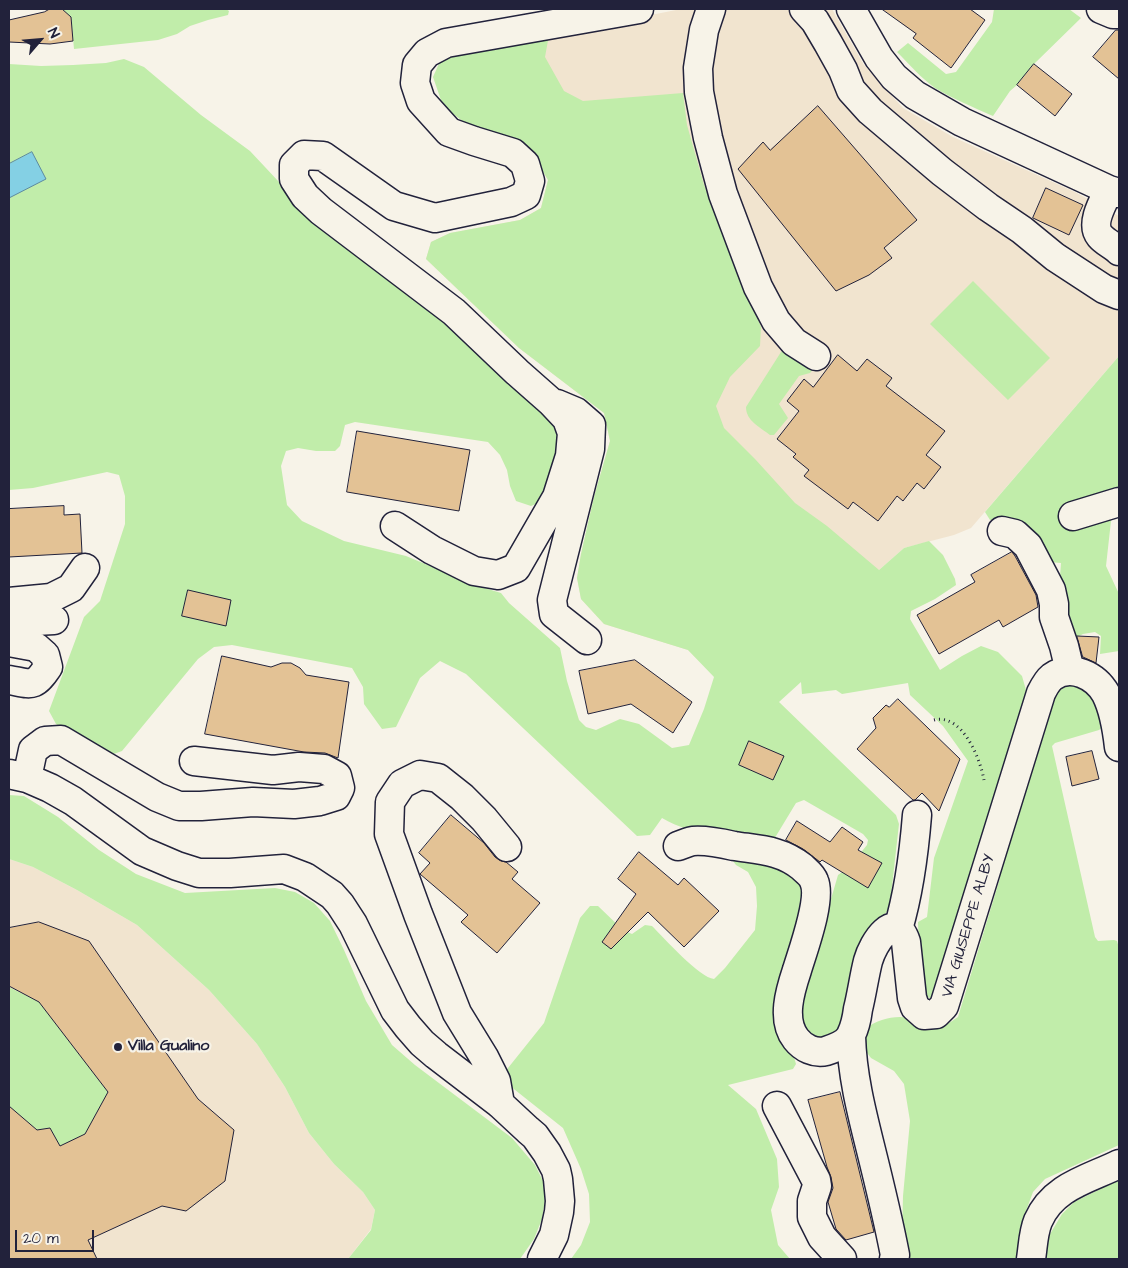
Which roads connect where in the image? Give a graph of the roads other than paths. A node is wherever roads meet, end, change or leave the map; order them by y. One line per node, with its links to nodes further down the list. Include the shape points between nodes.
1 (639, 9): 11 (street, via 446,43 427,53 417,65 415,83 421,101 449,132 513,153 525,164 530,181 526,195 511,202 435,218 394,206 323,156 304,155 294,165 294,179 304,196 454,312)
2 (711, 9): 10 (street, via 698,68 699,92 722,194 758,287 776,321 794,342)
3 (804, 9): 9 (street, via 824,36 851,90 870,112 1055,258)
4 (851, 9): 7 (street, via 879,58 915,95 962,122)
5 (1101, 9): 6 (street)
6 (1119, 14)
7 (1114, 191): 8 (street, via 1100,208 1095,225 1099,236)
8 (1119, 251)
9 (1119, 295)
10 (816, 356)
11 (551, 402): 14 (street, via 567,420 572,432 570,456 557,497 516,568 498,575 474,571 432,550); 20 (street, via 576,412 591,425 590,449 552,600 554,614)
12 (1119, 502): 13 (street)
13 (1073, 516)
14 (395, 526)
15 (1002, 531): 22 (street, via 1015,534 1028,546 1051,590 1054,617)
16 (85, 568): 17 (street, via 71,588 51,598)
17 (9, 602)
18 (9, 618): 19 (street)
19 (54, 620)
20 (588, 640)
21 (9, 642): 23 (street, via 36,647 45,655 48,667 39,680 31,684)
22 (1070, 671): 24 (street, via 1092,678 1106,695); 30 (street, VIA GIUSEPPE ALBY, via 1053,677 1041,693 946,1002 936,1014 924,1015 915,1006 906,942)
23 (9, 680)
24 (1119, 747)
25 (194, 760): 26 (street, via 273,770 324,769 337,776 340,788 336,796 294,804 254,802 179,806 157,797 61,740 45,741 34,750)
26 (18, 776): 32 (street, via 73,800 142,851 177,866 199,873 284,869 305,877 332,896 347,914 395,1010 408,1027 436,1055)
27 (917, 815): 30 (street, via 904,910)
28 (678, 846): 31 (street, via 692,841 714,842 774,852 792,860 809,874 814,881 815,904 790,990 788,1018 797,1040 810,1050 825,1051 839,1046)
29 (507, 847): 32 (street, via 462,797 438,778 420,776 402,784 390,802 389,834 418,914 457,1013 496,1082)
30 (898, 929): 31 (street, via 893,927 882,934 868,959)
31 (851, 1036): 37 (street, via 855,1082)
32 (500, 1104): 35 (street, via 536,1136 552,1161 558,1179 557,1223)
33 (777, 1106): 36 (street, via 816,1180 812,1218 822,1237)
34 (1119, 1164): 38 (street, via 1063,1190 1053,1199 1038,1221)
35 (542, 1259)
36 (842, 1259)
37 (894, 1259)
38 (1031, 1259)

